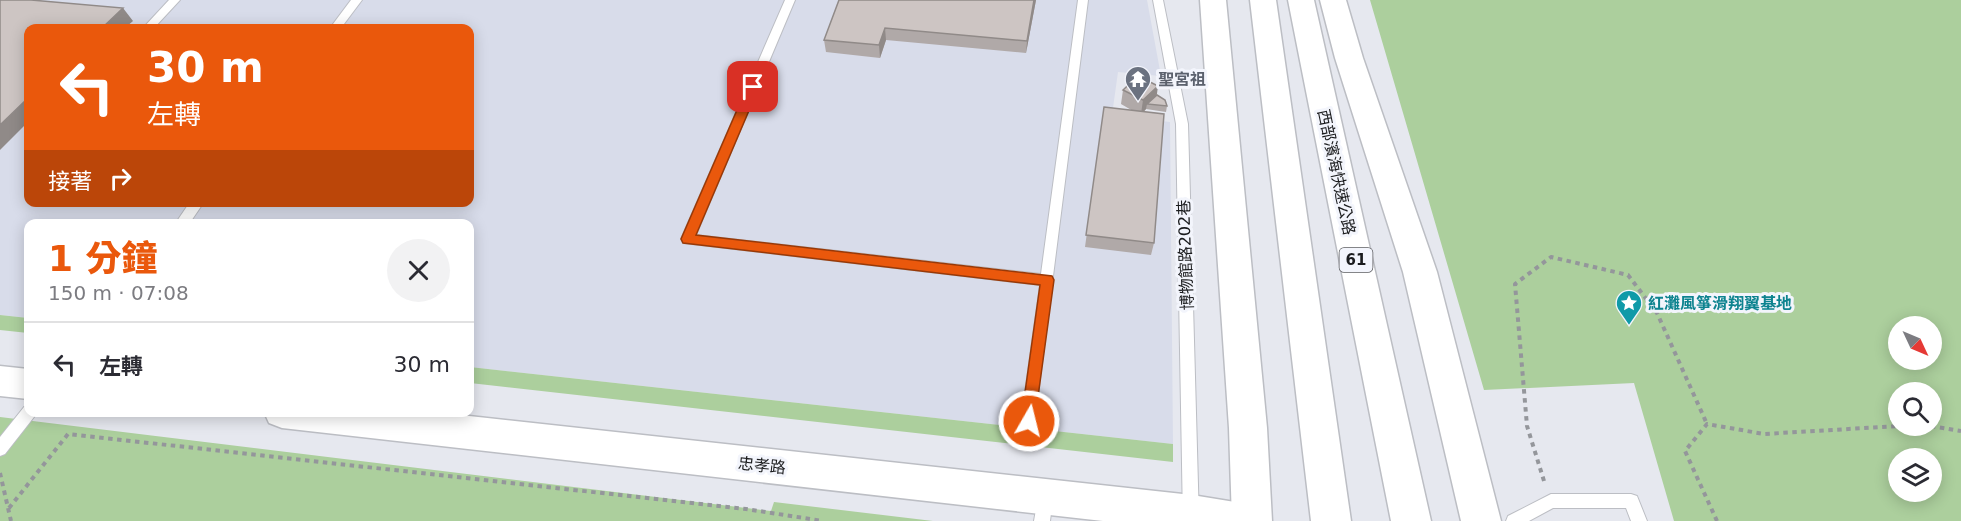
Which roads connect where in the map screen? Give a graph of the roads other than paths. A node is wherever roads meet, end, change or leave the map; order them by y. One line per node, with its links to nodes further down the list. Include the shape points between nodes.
1 (176, 0): 10 (lane)
2 (357, 0): 11 (lane)
3 (790, 0): 14 (lane, via 688,239)
4 (1083, 0): 14 (lane)
5 (1158, 0): 22 (lane, 博物館路202巷, via 1182,124)
6 (1213, 0): 24 (main road, via 1238,290)
7 (1263, 0): 25 (main road)
8 (1301, 0): 26 (main road, 西部濱海快速公路 / 61)
9 (1334, 0): 27 (main road, via 1348,58 1420,272)
10 (152, 24)
11 (338, 24)
12 (194, 207): 13 (lane)
13 (185, 219)
14 (1047, 280): 19 (lane)
15 (0, 381): 16 (main road)
16 (24, 384)
17 (25, 417): 20 (lane)
18 (321, 417): 21 (main road, 忠孝路)
19 (1029, 421)
20 (0, 449)
21 (1044, 509): 22 (main road, 忠孝路)
22 (1192, 517): 23 (main road, 忠孝路)
23 (1241, 521)
24 (1252, 521)
25 (1331, 521)
26 (1411, 521)
27 (1481, 521)
28 (1514, 521): 29 (lane, via 1551,501 1631,501)
29 (1639, 521)

